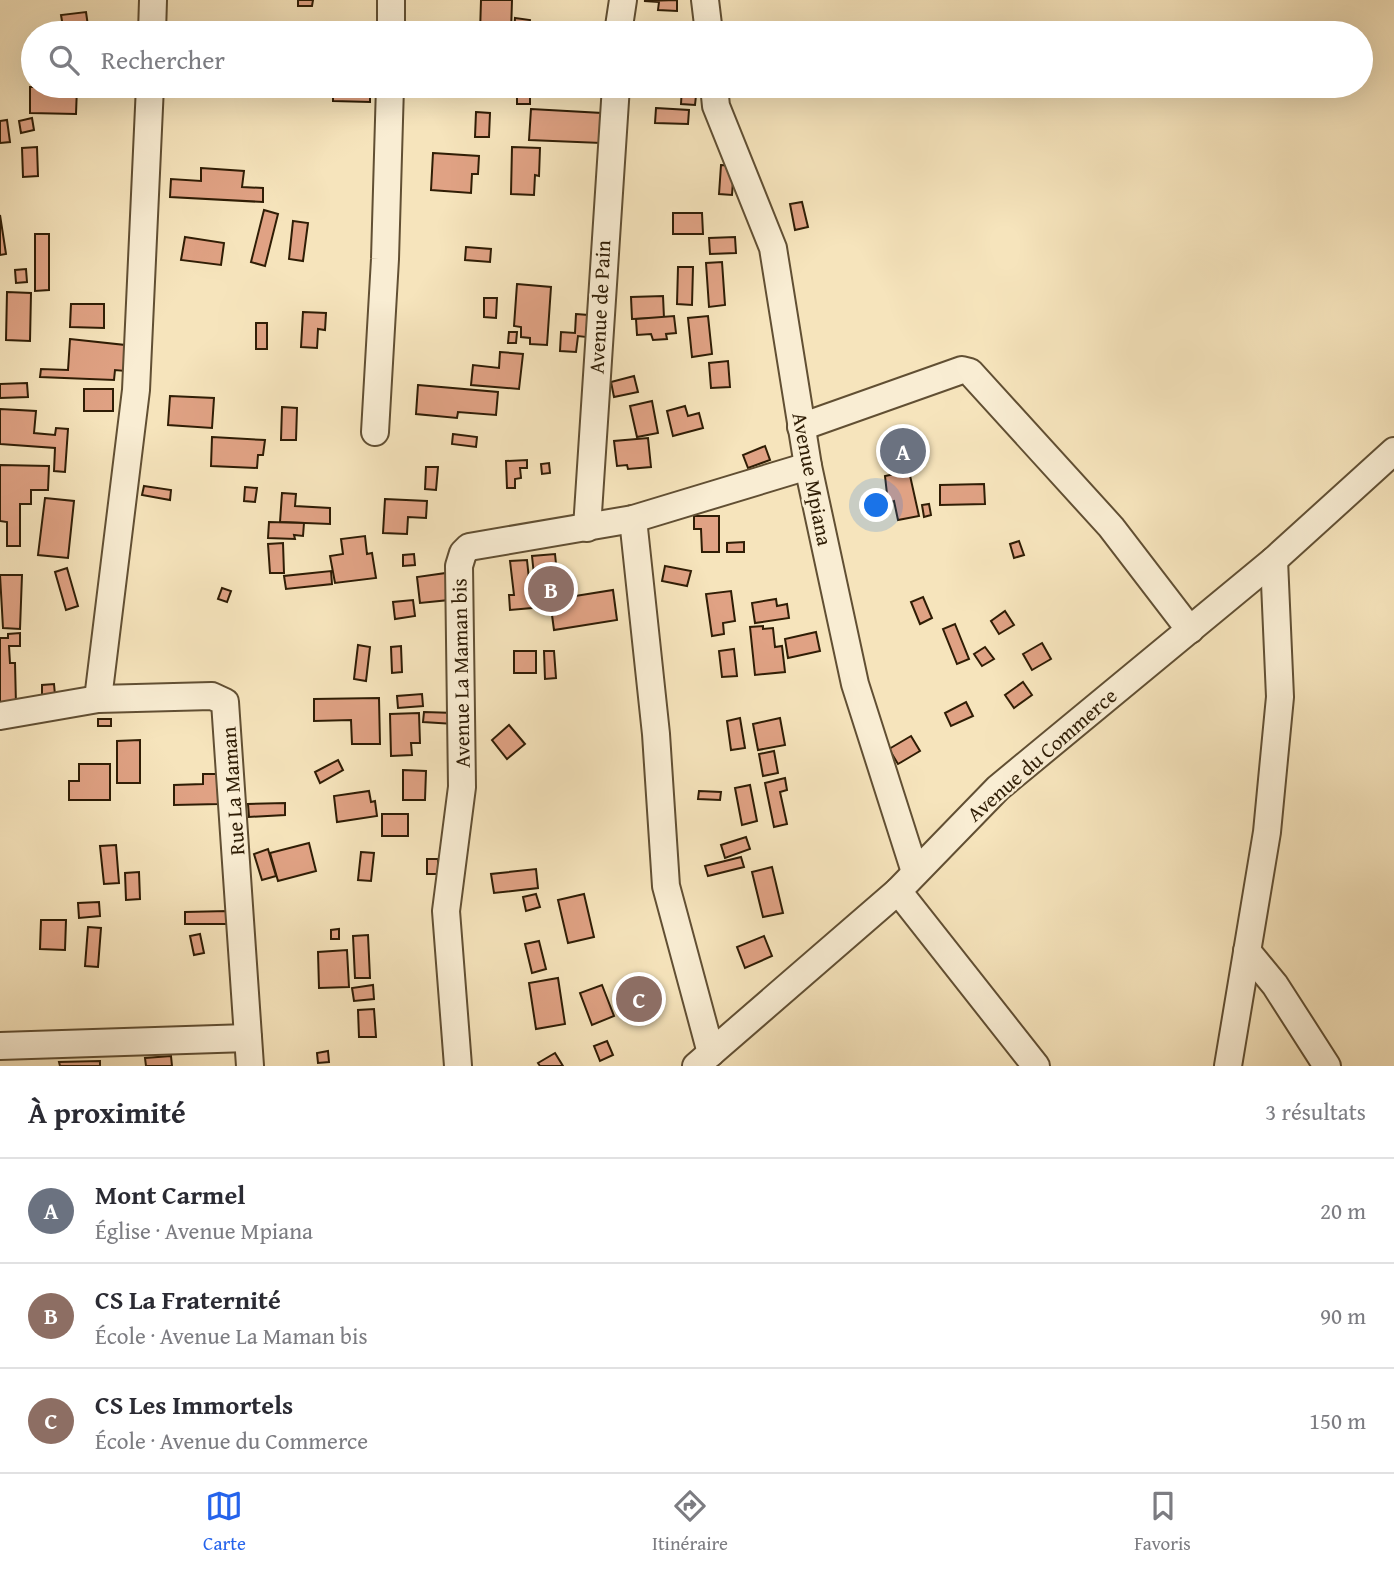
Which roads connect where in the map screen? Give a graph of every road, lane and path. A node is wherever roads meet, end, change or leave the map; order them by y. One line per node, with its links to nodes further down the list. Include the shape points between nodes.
1 (153, 0): 5 (street)
2 (391, 0): 6 (street)
3 (623, 0): 7 (street)
4 (705, 0): 8 (street)
5 (152, 21)
6 (391, 21)
7 (620, 21)
8 (708, 21)
9 (149, 98): 21 (street, via 136,390)
10 (390, 98): 14 (street)
11 (615, 98): 18 (street, Avenue de Pain)
12 (715, 98): 13 (street, Avenue Mpiana, via 773,248)
13 (801, 426): 16 (street, Avenue Mpiana); 20 (street, via 962,370 970,372 1111,527)
14 (375, 432)
15 (1394, 451): 19 (street, Avenue du Commerce)
16 (808, 466): 17 (street, Avenue La Maman bis); 23 (street, Avenue Mpiana, via 855,684)
17 (633, 519): 18 (street, Avenue La Maman bis); 27 (street, via 656,734 666,886)
18 (587, 528): 29 (street, Avenue La Maman bis, via 469,547 459,566 462,787 446,911)
19 (1274, 560): 20 (street, Avenue du Commerce); 24 (street, via 1280,697 1267,832)
20 (1190, 630): 23 (street, Avenue du Commerce, via 998,788)
21 (98, 699): 22 (street, Rue La Maman); 25 (street, Rue La Maman, via 212,696 225,702)
22 (0, 716)
23 (907, 882): 27 (street, Avenue du Commerce); 30 (street)
24 (1247, 951): 31 (street); 32 (street, via 1275,985)
25 (248, 1038): 26 (street); 28 (street, Rue La Maman)
26 (0, 1046)
27 (704, 1060)
28 (250, 1066)
29 (458, 1066)
30 (1036, 1066)
31 (1228, 1066)
32 (1327, 1066)

